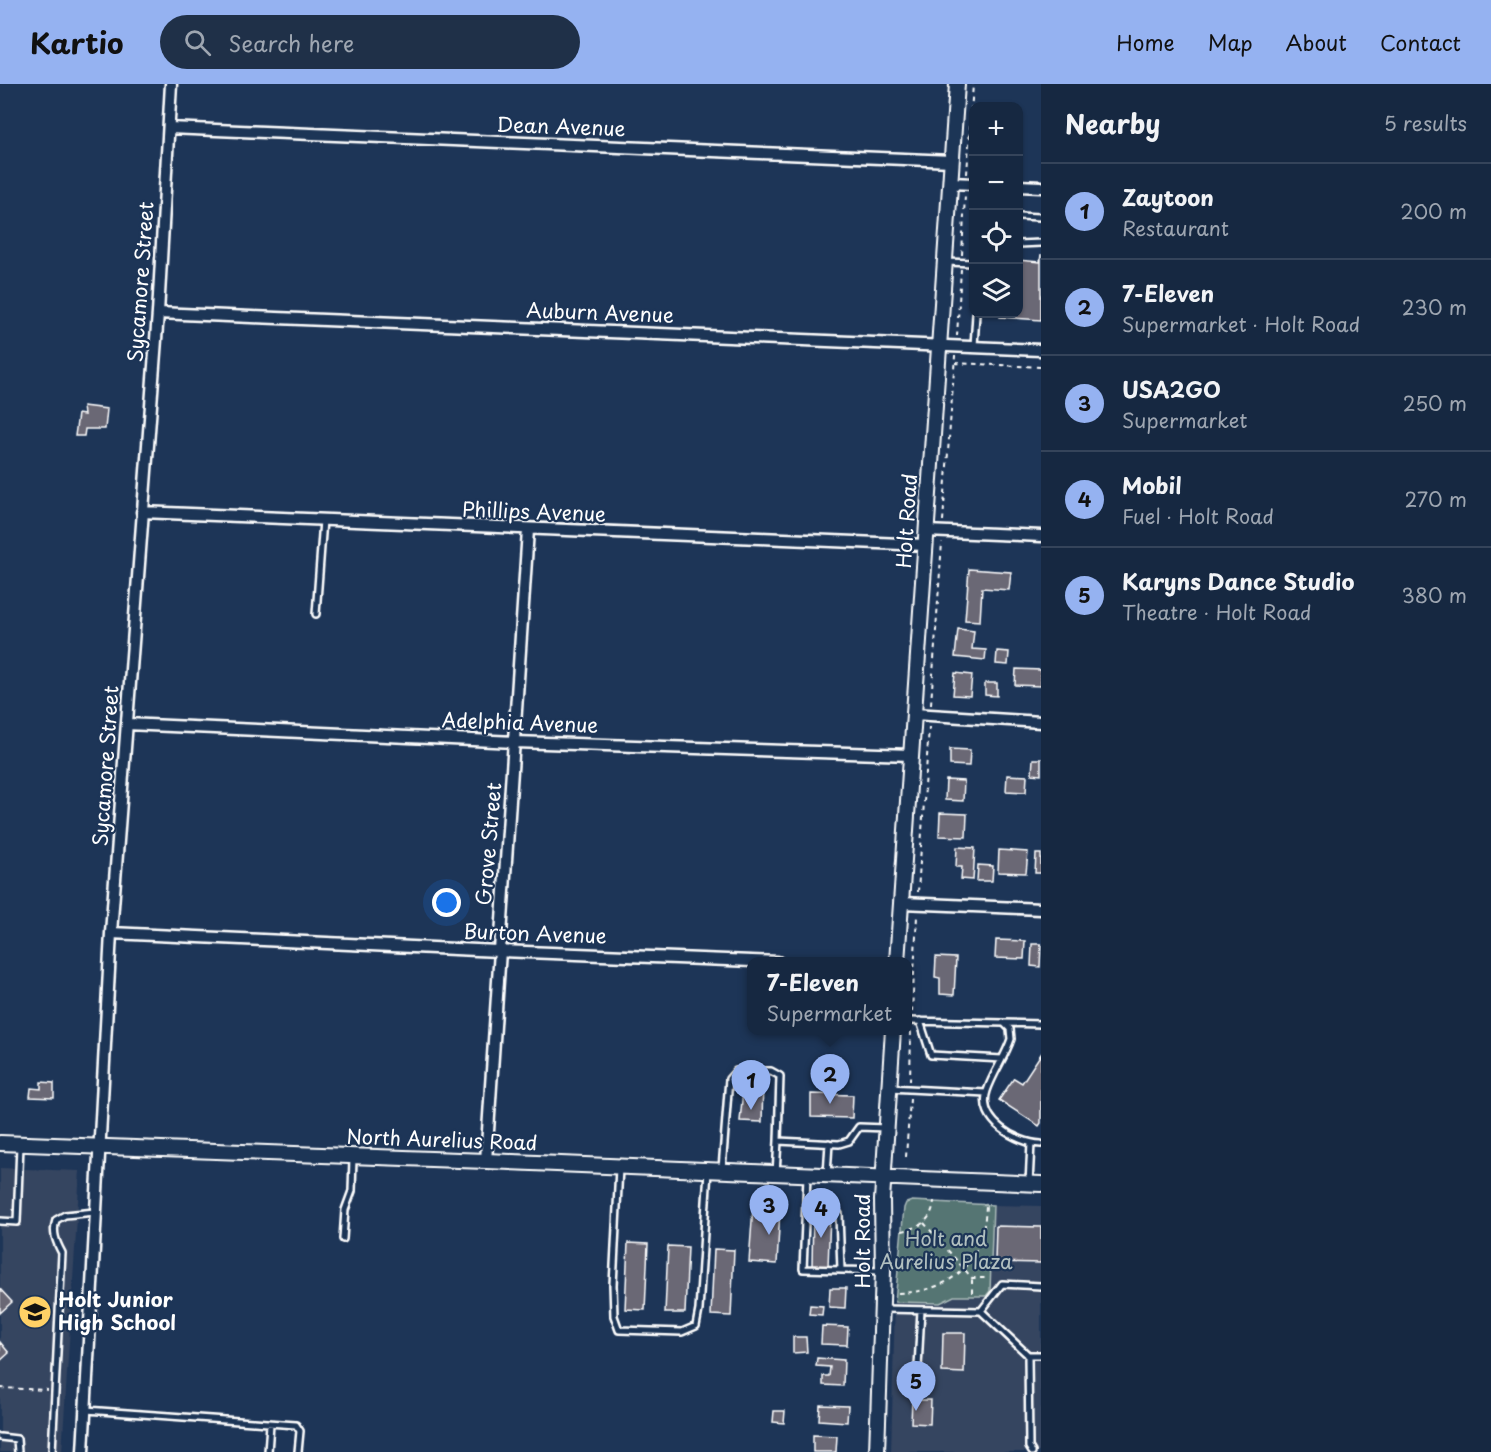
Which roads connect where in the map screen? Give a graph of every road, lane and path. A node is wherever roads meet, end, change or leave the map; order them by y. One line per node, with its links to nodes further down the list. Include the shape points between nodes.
1 (171, 84): 4 (street, Sycamore Street)
2 (957, 84): 6 (main road, Holt Road)
3 (973, 84): 5 (path)
4 (168, 128): 6 (street, Dean Avenue); 19 (street, Sycamore Street)
5 (971, 156)
6 (952, 161): 7 (main road, Holt Road)
7 (950, 183): 8 (street); 16 (main road, Holt Road)
8 (969, 184)
9 (1023, 186): 10 (street)
10 (1041, 187)
11 (969, 193): 17 (path)
12 (1023, 216): 13 (lane)
13 (1041, 217)
14 (1041, 243): 15 (lane)
15 (1023, 244)
16 (945, 262): 17 (lane); 21 (main road, Holt Road)
17 (961, 262): 18 (lane); 22 (path)
18 (969, 263)
19 (158, 313): 21 (street, Auburn Avenue); 27 (street, Sycamore Street)
20 (976, 318): 23 (lane)
21 (939, 345): 22 (street, Auburn Avenue); 32 (main road, Holt Road)
22 (956, 346): 23 (street, Auburn Avenue); 25 (path)
23 (974, 346): 24 (street, Auburn Avenue)
24 (1041, 350)
25 (955, 363): 26 (path); 30 (path)
26 (1041, 367)
27 (142, 512): 28 (street, Phillips Avenue); 37 (street, Sycamore Street)
28 (323, 520): 29 (street, Phillips Avenue); 33 (lane)
29 (528, 530): 32 (street, Phillips Avenue); 38 (street, Grove Street)
30 (942, 531): 31 (street, Phillips Avenue); 32 (street, Phillips Avenue); 35 (path)
31 (1041, 536)
32 (925, 538): 34 (main road, Holt Road)
33 (316, 614)
34 (914, 714): 35 (street); 39 (main road, Holt Road)
35 (930, 716): 36 (street); 41 (path)
36 (1041, 722)
37 (127, 724): 38 (street, Adelphia Avenue); 43 (street, Sycamore Street)
38 (515, 741): 39 (street, Adelphia Avenue); 44 (street, Grove Street)
39 (911, 755): 40 (main road, Holt Road)
40 (902, 903): 41 (street); 45 (main road, Holt Road)
41 (917, 903): 42 (street); 47 (path)
42 (1041, 909)
43 (111, 933): 44 (street, Burton Avenue); 65 (street, Sycamore Street)
44 (498, 951): 46 (street, Burton Avenue); 68 (street, Grove Street)
45 (897, 957)
46 (747, 961)
47 (912, 987)
48 (912, 1021): 49 (lane)
49 (920, 1022): 50 (lane); 54 (lane, via 931,1055)
50 (1004, 1023): 51 (lane); 54 (lane, via 1010,1029 1011,1039)
51 (1041, 1024)
52 (893, 1035): 55 (main road, Holt Road)
53 (910, 1035): 56 (path)
54 (1002, 1059): 57 (lane)
55 (889, 1088): 56 (lane); 58 (main road, Holt Road)
56 (910, 1090): 57 (lane); 67 (path)
57 (986, 1093): 62 (lane, via 994,1122 1010,1135)
58 (886, 1128): 61 (lane, via 859,1127 849,1141); 74 (main road, Holt Road)
59 (778, 1141): 61 (lane); 70 (lane, via 780,1076 771,1071 741,1070 732,1074); 71 (lane)
60 (0, 1143): 63 (main road, North Aurelius Road)
61 (829, 1143): 73 (lane)
62 (1031, 1143): 64 (lane); 75 (lane)
63 (20, 1144): 65 (main road, North Aurelius Road); 80 (lane, via 17,1222)
64 (1041, 1144)
65 (101, 1147): 66 (main road, North Aurelius Road); 79 (street, Sycamore Street)
66 (353, 1156): 68 (main road, North Aurelius Road); 83 (lane)
67 (906, 1157)
68 (486, 1161): 69 (main road, North Aurelius Road)
69 (619, 1166): 70 (main road, North Aurelius Road); 70 (lane, via 614,1316 619,1329 635,1331 682,1332 696,1326)
70 (715, 1170): 71 (main road, North Aurelius Road)
71 (776, 1173): 72 (main road, North Aurelius Road)
72 (807, 1174): 73 (main road, North Aurelius Road); 78 (lane)
73 (827, 1175): 74 (main road, North Aurelius Road)
74 (883, 1177): 75 (main road, North Aurelius Road); 86 (main road, Holt Road)
75 (1035, 1184)
76 (934, 1201): 81 (path)
77 (986, 1203): 84 (path, via 979,1246)
78 (806, 1205): 85 (lane, via 834,1208 839,1214); 85 (lane, via 803,1269)
79 (97, 1212): 100 (street, Sycamore Street); 104 (lane, via 65,1215 56,1220 54,1227 62,1253)
80 (0, 1221)
81 (924, 1223): 82 (path); 84 (path)
82 (902, 1232)
83 (344, 1239)
84 (965, 1268): 87 (path); 90 (path, via 933,1289)
85 (841, 1270): 86 (lane)
86 (883, 1271): 92 (main road, Holt Road)
87 (972, 1278): 88 (path); 91 (path)
88 (989, 1278)
89 (1041, 1286): 94 (lane, via 1002,1284)
90 (898, 1293)
91 (972, 1293)
92 (882, 1309): 93 (lane); 108 (main road, Holt Road)
93 (921, 1310): 94 (lane); 97 (lane)
94 (981, 1311): 95 (lane)
95 (1028, 1355): 96 (lane); 109 (lane)
96 (1041, 1355)
97 (917, 1387)
98 (0, 1388): 99 (path)
99 (48, 1390)
100 (86, 1410): 101 (lane); 105 (street, Sycamore Street)
101 (270, 1424): 106 (lane); 107 (lane, via 296,1425 300,1431)
102 (0, 1437): 103 (lane, via 17,1439)
103 (18, 1452)
104 (52, 1452)
105 (83, 1452)
106 (268, 1452)
107 (298, 1452)
108 (877, 1452)
109 (1032, 1452)

